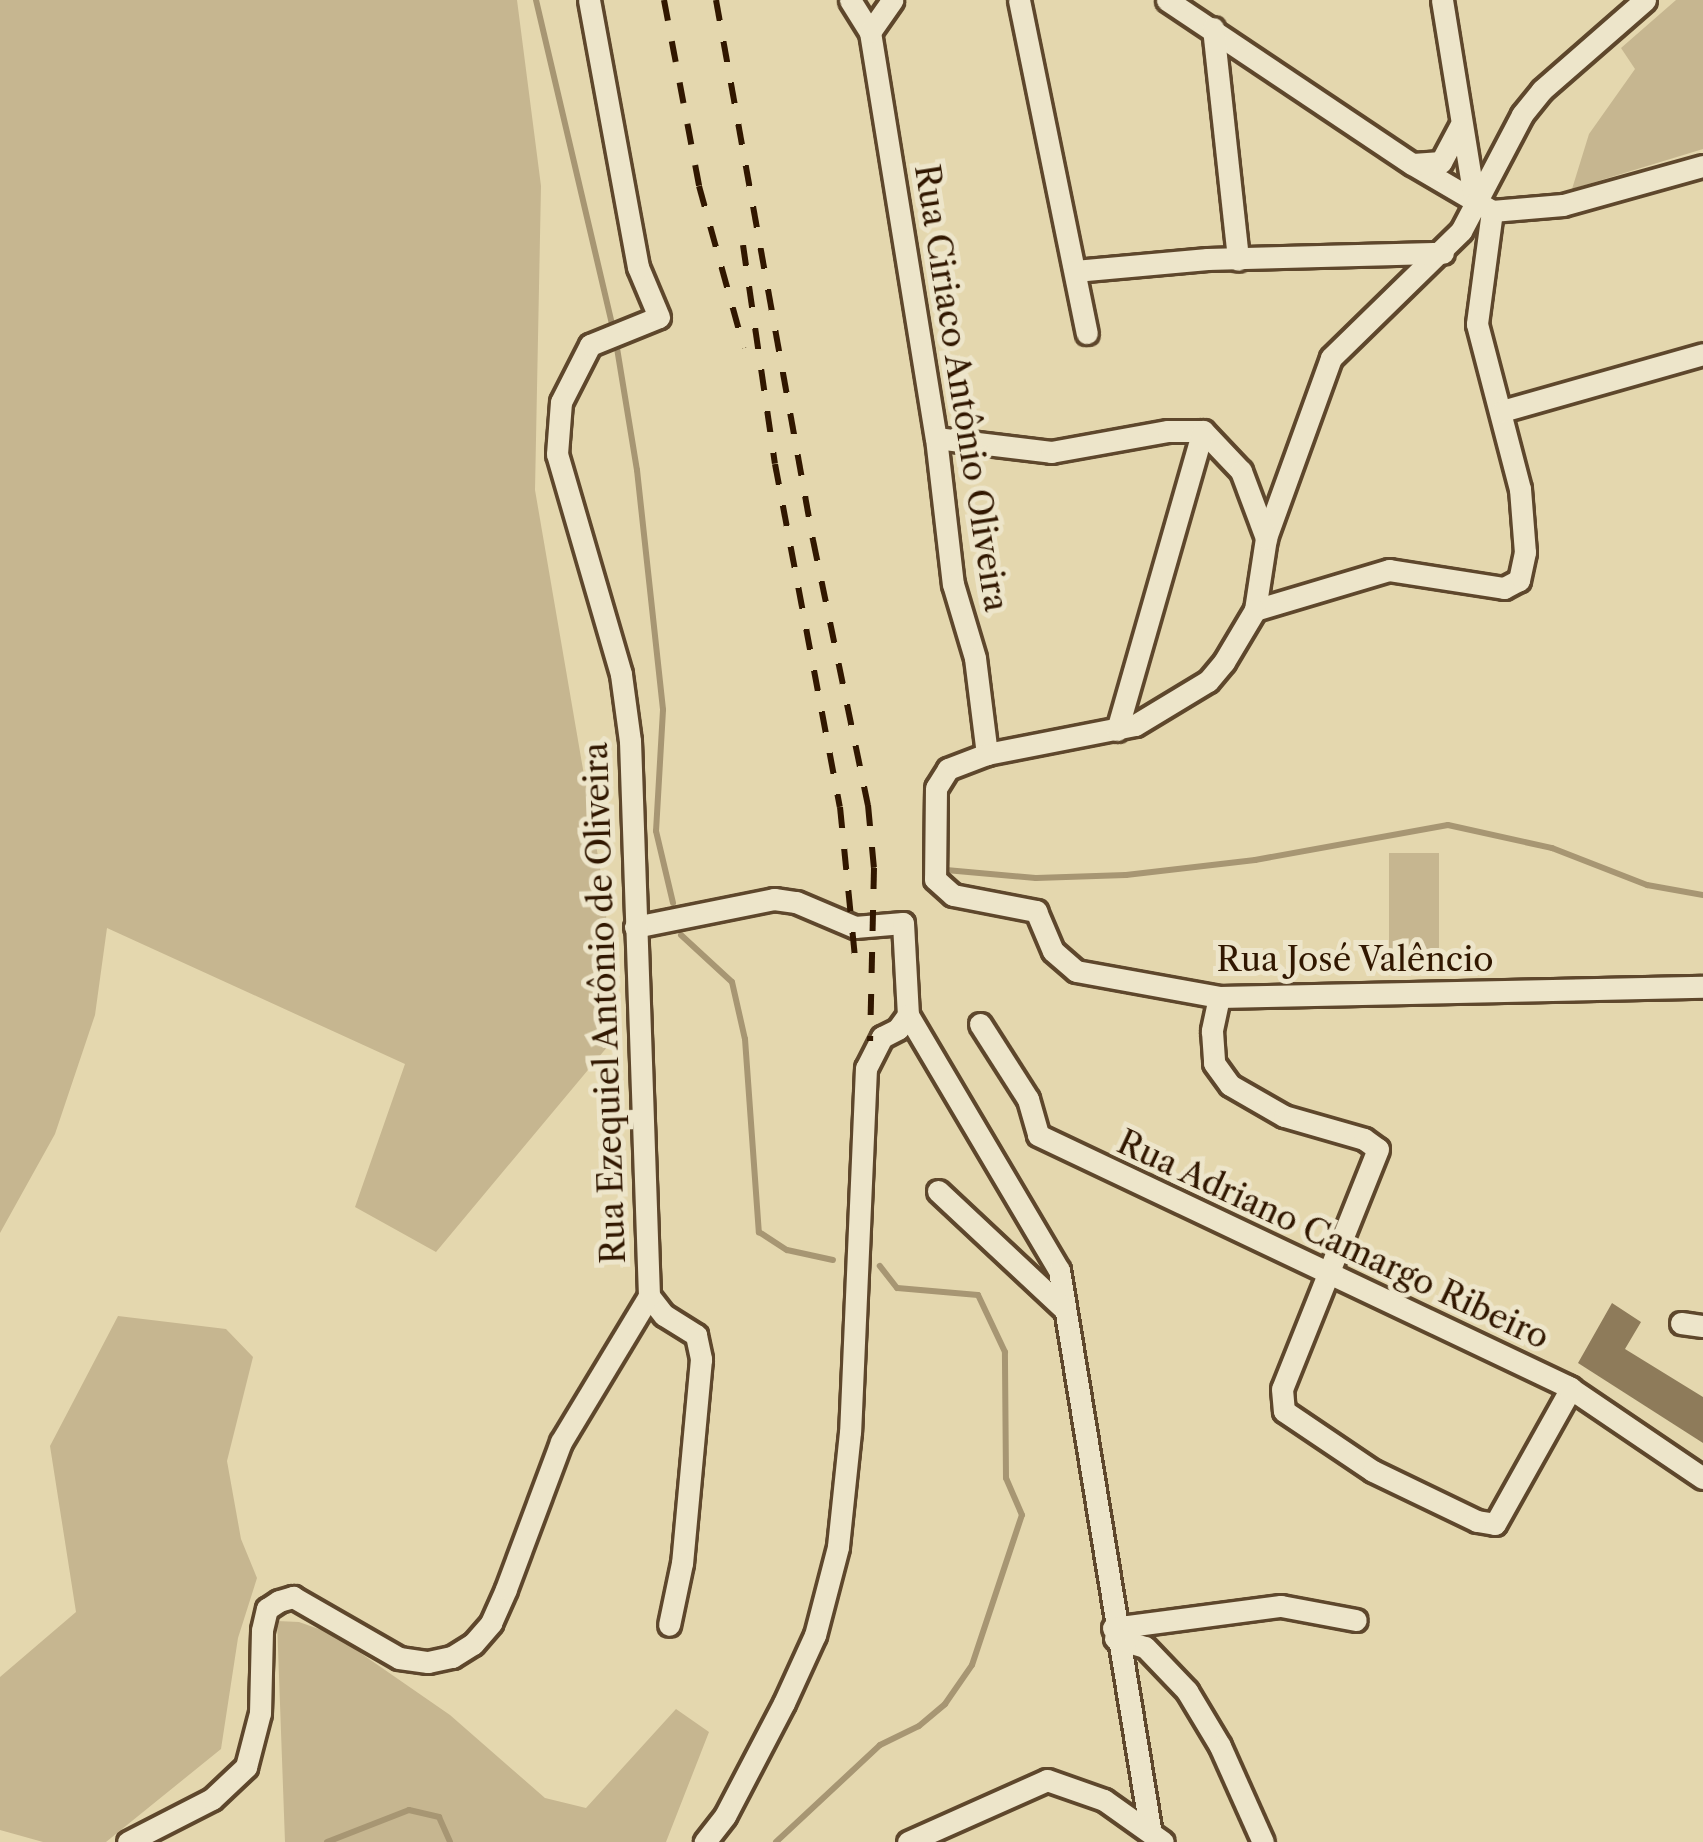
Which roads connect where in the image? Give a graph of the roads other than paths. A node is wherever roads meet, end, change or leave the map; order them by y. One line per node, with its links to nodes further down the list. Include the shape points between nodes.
1 (589, 0): 26 (street, Rua Ezequiel Antônio de Oliveira, via 638,267 659,317 590,345 568,381 557,454 621,674)
2 (850, 0): 9 (street, Rua Ciriaco Antônio Oliveira)
3 (892, 0): 9 (street)
4 (1018, 0): 16 (street)
5 (1168, 0): 8 (street)
6 (1442, 0): 10 (street)
7 (1645, 0): 13 (street, via 1522,115)
8 (1213, 28): 11 (street); 15 (street)
9 (870, 32): 21 (street, Rua Ciriaco Antônio Oliveira)
10 (1461, 122): 11 (street, via 1441,162); 13 (street)
11 (1412, 164): 13 (street)
12 (1703, 166): 13 (street, via 1563,205)
13 (1483, 208): 14 (street); 19 (street, via 1477,324)
14 (1443, 253): 15 (street); 22 (street, via 1331,358)
15 (1238, 260): 16 (street)
16 (1075, 271): 17 (street)
17 (1088, 333)
18 (1703, 354): 19 (street)
19 (1502, 411): 23 (street, via 1520,489 1523,568 1512,586 1389,570)
20 (1202, 431): 21 (street, via 1051,452); 22 (street, via 1241,471); 24 (street)
21 (936, 438): 25 (street, Rua Ciriaco Antônio Oliveira, via 953,584 975,658)
22 (1266, 538): 23 (street)
23 (1255, 610): 24 (street, via 1208,681)
24 (1117, 730): 25 (street)
25 (987, 754): 28 (street, Rua José Valêncio, via 948,769 936,788 939,888 1036,911 1053,951 1076,971)
26 (635, 927): 29 (street, via 774,899 855,927 903,923); 33 (street, Rua Ezequiel Antônio de Oliveira)
27 (1703, 987): 28 (street, Rua José Valêncio)
28 (1219, 997): 32 (street, via 1214,1063 1230,1085 1284,1116 1378,1148)
29 (908, 1015): 34 (street, via 1059,1270); 42 (street, via 882,1037 866,1068 838,1547 815,1635)
30 (980, 1024): 32 (street, Rua Adriano Camargo Ribeiro, via 1028,1099 1038,1135)
31 (938, 1191): 34 (street)
32 (1328, 1273): 35 (street, Rua Adriano Camargo Ribeiro); 35 (street, via 1282,1401 1293,1420 1373,1471 1478,1521 1495,1524)
33 (650, 1296): 38 (street, via 696,1335 701,1359); 41 (street, Rua Ezequiel Antônio de Oliveira, via 561,1442 498,1606 473,1643 452,1658 399,1658 293,1597 279,1600 267,1609 262,1630 260,1713 246,1767 212,1799)
34 (1065, 1310): 39 (street)
35 (1571, 1388): 36 (street, Rua Adriano Camargo Ribeiro)
36 (1703, 1478)
37 (1355, 1620): 39 (street, via 1281,1606)
38 (669, 1624)
39 (1114, 1633): 40 (street); 44 (street, via 1145,1647 1187,1690)
40 (1157, 1835): 43 (street, via 1078,1787 1047,1780)
41 (128, 1842)
42 (705, 1842)
43 (908, 1842)
44 (1263, 1842)

